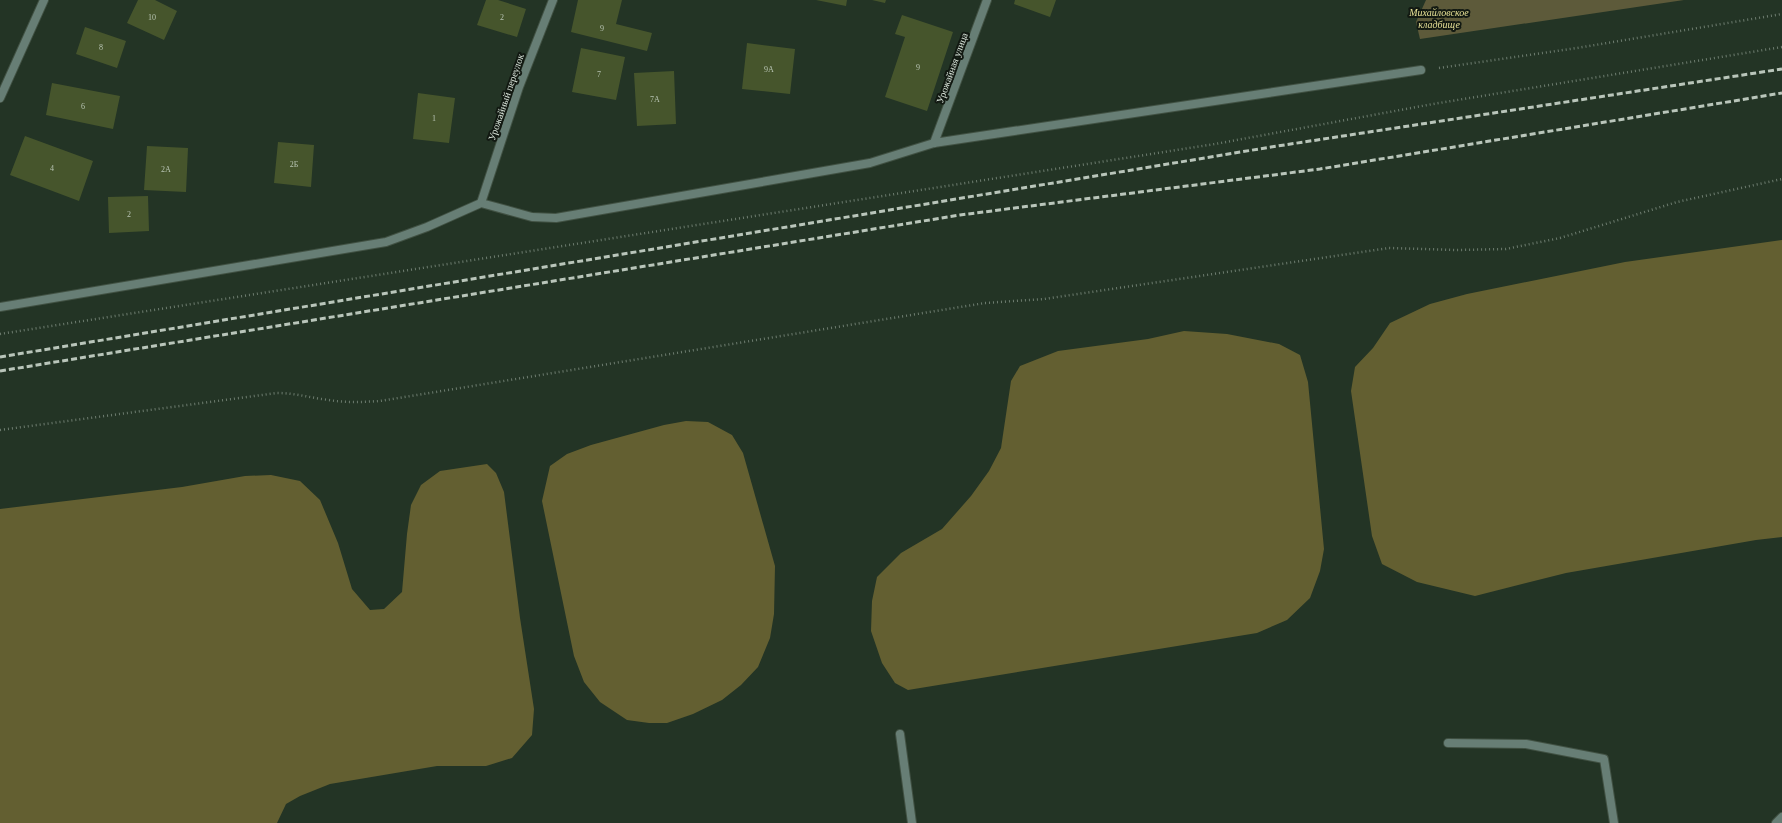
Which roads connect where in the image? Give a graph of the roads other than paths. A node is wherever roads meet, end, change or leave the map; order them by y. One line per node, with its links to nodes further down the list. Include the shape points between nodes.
1 (44, 0): 5 (street)
2 (553, 0): 7 (street, Урожайный переулок, via 519,87)
3 (987, 0): 6 (street, Урожайная улица)
4 (1421, 70): 6 (street)
5 (0, 98)
6 (934, 143): 7 (street, via 870,164 556,218 532,217)
7 (481, 202): 8 (street, via 427,227 386,242)
8 (0, 307)
9 (900, 734): 12 (street)
10 (1448, 743): 13 (street, via 1526,744 1604,759)
11 (1782, 817): 14 (street)
12 (912, 823)
13 (1614, 823)
14 (1776, 823)

